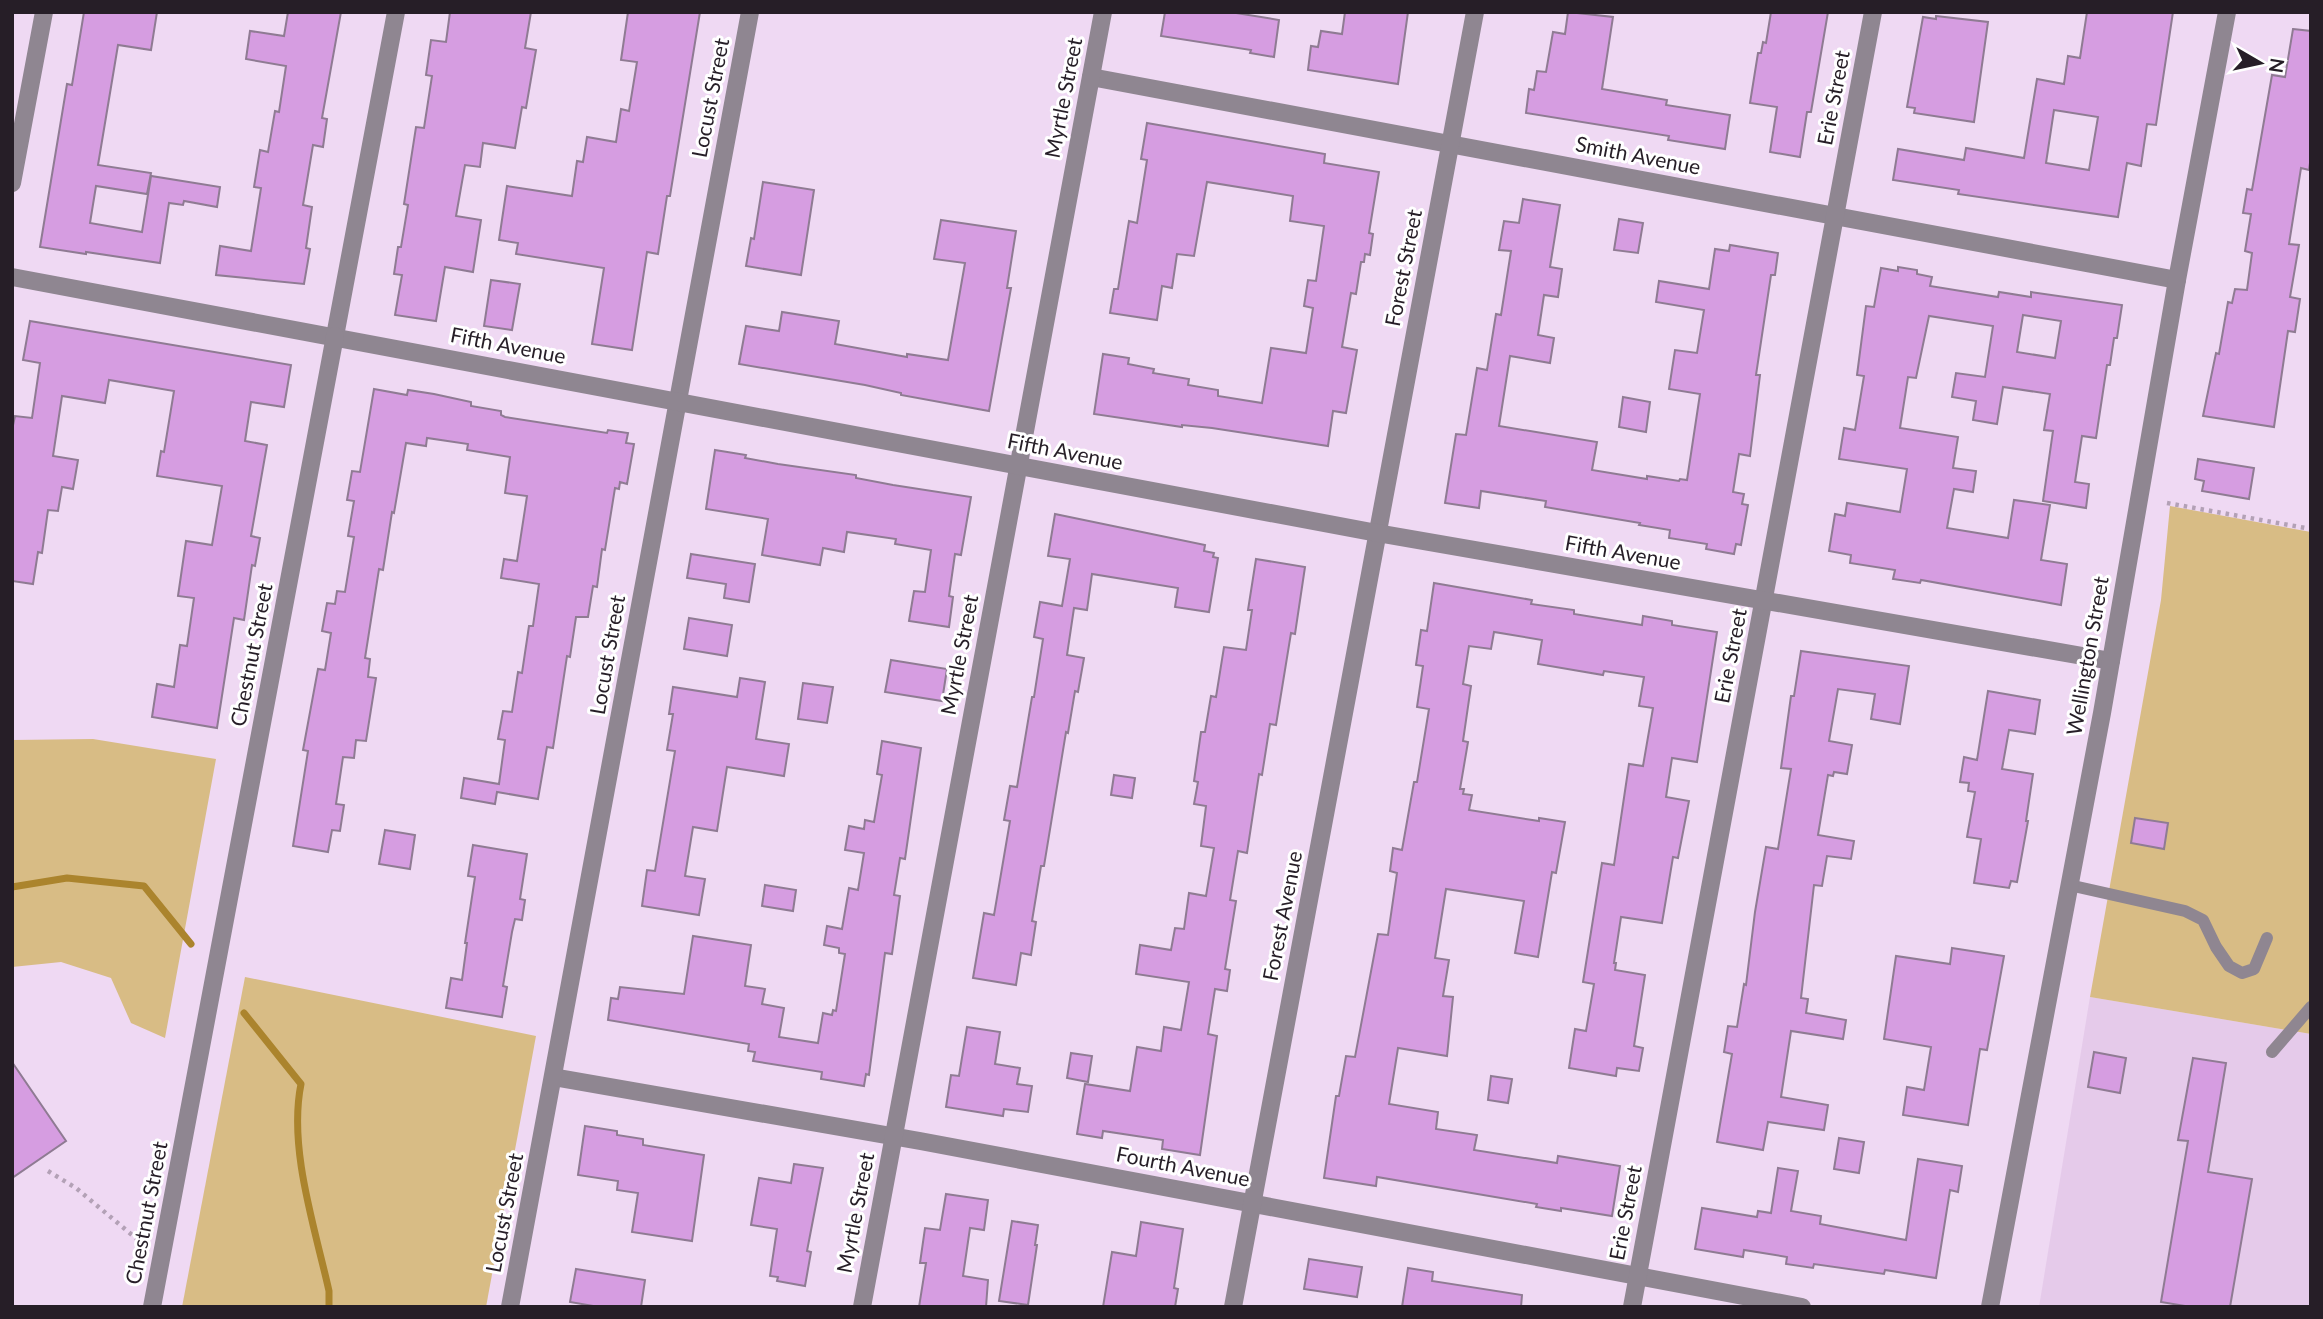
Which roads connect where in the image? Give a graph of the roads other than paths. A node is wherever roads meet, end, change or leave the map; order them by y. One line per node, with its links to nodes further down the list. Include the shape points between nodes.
1 (44, 12): 10 (street)
2 (396, 12): 14 (street, Chestnut Street)
3 (750, 12): 15 (street, Locust Street)
4 (1103, 12): 8 (street, Myrtle Street)
5 (1475, 12): 9 (street, Forest Street)
6 (1873, 12): 11 (street, Erie Street)
7 (2227, 12): 13 (street, Wellington Street)
8 (1091, 77): 9 (street, Smith Avenue); 16 (street, Myrtle Street)
9 (1451, 144): 11 (street, Smith Avenue); 17 (street, Forest Street)
10 (12, 183)
11 (1835, 216): 13 (street, Smith Avenue); 18 (street, Erie Street)
12 (12, 277): 14 (street, Fifth Avenue)
13 (2177, 280): 19 (street, Wellington Street)
14 (335, 336): 15 (street, Fifth Avenue); 28 (street, Chestnut Street)
15 (678, 402): 16 (street, Fifth Avenue); 24 (street, Locust Street)
16 (1018, 466): 17 (street, Fifth Avenue); 25 (street, Myrtle Street)
17 (1377, 533): 18 (street, Fifth Avenue); 26 (street, Forest Avenue)
18 (1765, 601): 19 (street, Fifth Avenue); 27 (street, Erie Street)
19 (2111, 661): 20 (street, Wellington Street)
20 (2069, 885): 21 (lane, via 2185,911 2203,920 2229,966 2242,972 2254,969); 34 (street, Wellington Street)
21 (2267, 938)
22 (2311, 1007): 23 (lane)
23 (2272, 1052)
24 (554, 1077): 25 (street, Fourth Avenue); 29 (street, Locust Street)
25 (894, 1136): 26 (street, Fourth Avenue); 30 (street, Myrtle Street)
26 (1252, 1204): 27 (street, Fourth Avenue); 31 (street, Forest Avenue)
27 (1637, 1276): 32 (street, Erie Street); 33 (street, Fourth Avenue)
28 (152, 1307)
29 (510, 1307)
30 (862, 1307)
31 (1233, 1307)
32 (1632, 1307)
33 (1802, 1307)
34 (1990, 1307)

